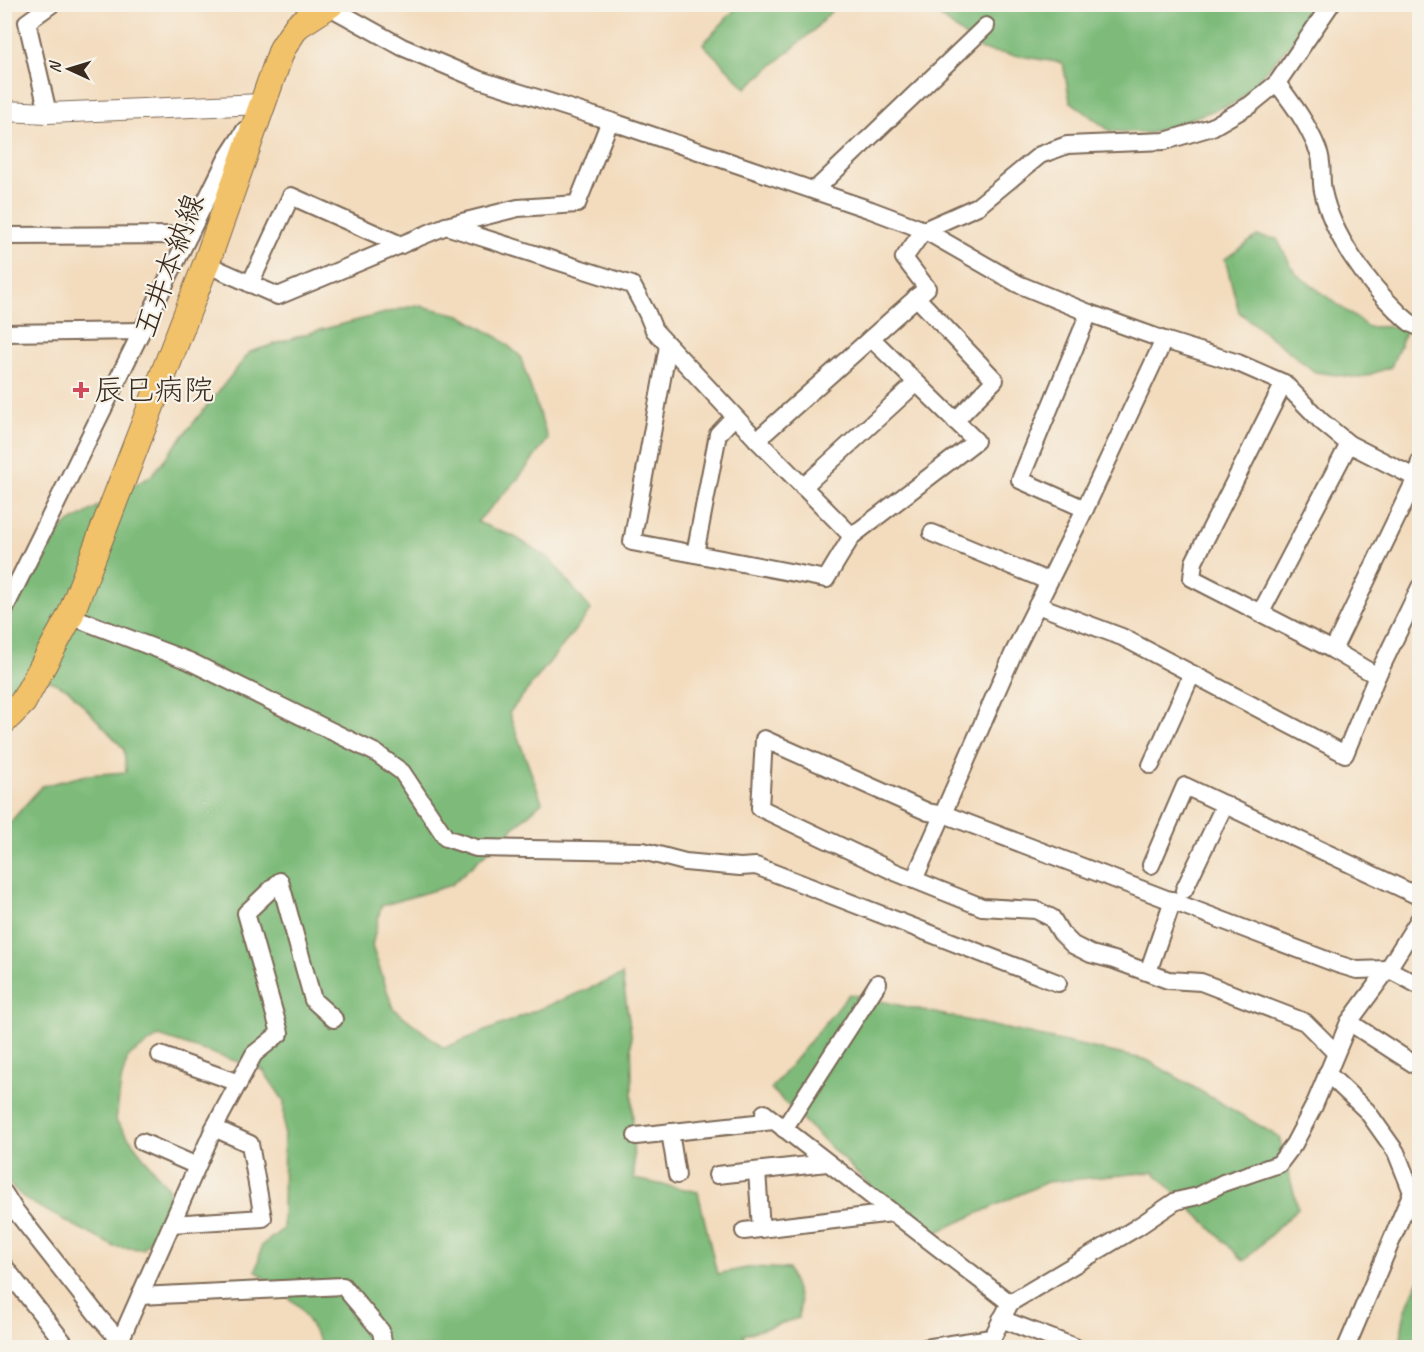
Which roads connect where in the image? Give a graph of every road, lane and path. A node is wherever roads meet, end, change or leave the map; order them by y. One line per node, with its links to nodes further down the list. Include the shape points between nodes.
1 (52, 4): 8 (street, via 27,22)
2 (1331, 4): 5 (street)
3 (330, 5): 6 (main road, 五井本納線, via 297,26 282,49); 9 (street, via 402,47 480,80)
4 (986, 26): 10 (street)
5 (1277, 83): 12 (street, via 1250,105 1212,127 1165,141 1067,145 1040,155 978,206); 20 (street, via 1303,117 1320,153 1323,191 1336,228 1355,262 1386,301)
6 (262, 104): 8 (street); 13 (street, via 227,158); 16 (main road, 五井本納線)
7 (4, 111): 8 (street)
8 (48, 112)
9 (610, 121): 10 (street); 11 (street, via 577,204 518,208)
10 (816, 190): 12 (street)
11 (446, 226): 15 (street); 25 (street, via 632,285 654,330)
12 (924, 230): 18 (street, via 904,258 927,288); 19 (street, via 1018,284)
13 (189, 235): 14 (street); 21 (street)
14 (4, 236)
15 (401, 245): 17 (street, via 278,296); 17 (street, via 291,196)
16 (206, 264): 17 (street); 44 (main road, 五井本納線)
17 (250, 284)
18 (916, 297): 23 (street); 29 (street, via 995,380)
19 (1089, 313): 24 (street); 35 (street, via 1020,480)
20 (1419, 327)
21 (141, 331): 22 (street); 42 (street)
22 (4, 333)
23 (870, 338): 26 (street); 30 (street)
24 (1164, 340): 27 (street, via 1238,363); 35 (street)
25 (668, 346): 28 (street); 38 (street, via 632,542)
26 (916, 382): 29 (street); 34 (street)
27 (1284, 383): 31 (street); 43 (street, via 1194,562 1192,578)
28 (734, 417): 30 (street); 38 (street, via 718,434)
29 (955, 421): 37 (street, via 976,441)
30 (757, 440): 34 (street)
31 (1349, 444): 33 (street); 43 (street)
32 (1419, 461): 33 (street)
33 (1418, 479): 45 (street)
34 (803, 487): 37 (street)
35 (1085, 509): 39 (street)
36 (932, 533): 39 (street)
37 (852, 536): 38 (street, via 826,579)
38 (695, 554)
39 (1048, 581): 41 (street)
40 (1419, 587): 47 (street)
41 (1037, 605): 46 (street, via 1122,637); 51 (street)
42 (4, 610)
43 (1260, 614): 45 (street)
44 (70, 616): 48 (main road, 五井本納線, via 23,702); 60 (street, via 189,661 376,753 402,772 446,838 476,848 643,851 685,862 756,866)
45 (1333, 650): 47 (street)
46 (1192, 674): 47 (street, via 1345,754); 49 (street)
47 (1377, 676)
48 (4, 721)
49 (1151, 765)
50 (1225, 804): 52 (street, via 1185,786); 54 (street); 55 (street)
51 (942, 815): 53 (street); 53 (street, via 764,739 760,808); 54 (street)
52 (1151, 865)
53 (914, 880): 58 (street, via 982,907 1036,910 1052,918 1073,945)
54 (1179, 895): 57 (street, via 1357,970); 58 (street)
55 (1419, 897)
56 (1419, 918): 57 (street)
57 (1388, 969): 61 (street); 63 (street)
58 (1148, 972): 64 (street, via 1168,980 1201,982 1305,1022)
59 (878, 982): 69 (street)
60 (1058, 983)
61 (1419, 986)
62 (334, 1019): 68 (street, via 313,1000 280,881 246,913 280,1033 254,1054)
63 (1349, 1022): 64 (street); 66 (street)
64 (1335, 1052): 67 (street)
65 (160, 1055): 68 (street)
66 (1419, 1068)
67 (1327, 1073): 79 (street, via 1367,1111 1396,1152); 88 (street, via 1294,1144 1279,1164 1176,1201)
68 (239, 1083): 70 (street)
69 (774, 1121): 71 (street); 74 (street)
70 (214, 1128): 75 (street); 83 (street, via 250,1144 263,1218)
71 (670, 1132): 72 (street); 77 (street)
72 (636, 1136)
73 (142, 1142): 75 (street)
74 (827, 1163): 76 (street); 82 (street)
75 (197, 1166): 83 (street)
76 (757, 1171): 78 (street); 84 (street)
77 (677, 1175)
78 (717, 1175)
79 (1416, 1192): 96 (street)
80 (4, 1193): 81 (street)
81 (9, 1213): 91 (street)
82 (892, 1213): 84 (street); 88 (street)
83 (172, 1224): 87 (street)
84 (761, 1228): 85 (street)
85 (744, 1231)
86 (4, 1266): 92 (street)
87 (140, 1296): 91 (street); 93 (street, via 343,1286 381,1331)
88 (1010, 1303): 89 (street)
89 (1001, 1319): 90 (street); 95 (street)
90 (989, 1342): 94 (street)
91 (120, 1344)
92 (68, 1347)
93 (384, 1347)
94 (925, 1347)
95 (1075, 1347)
96 (1346, 1347)

